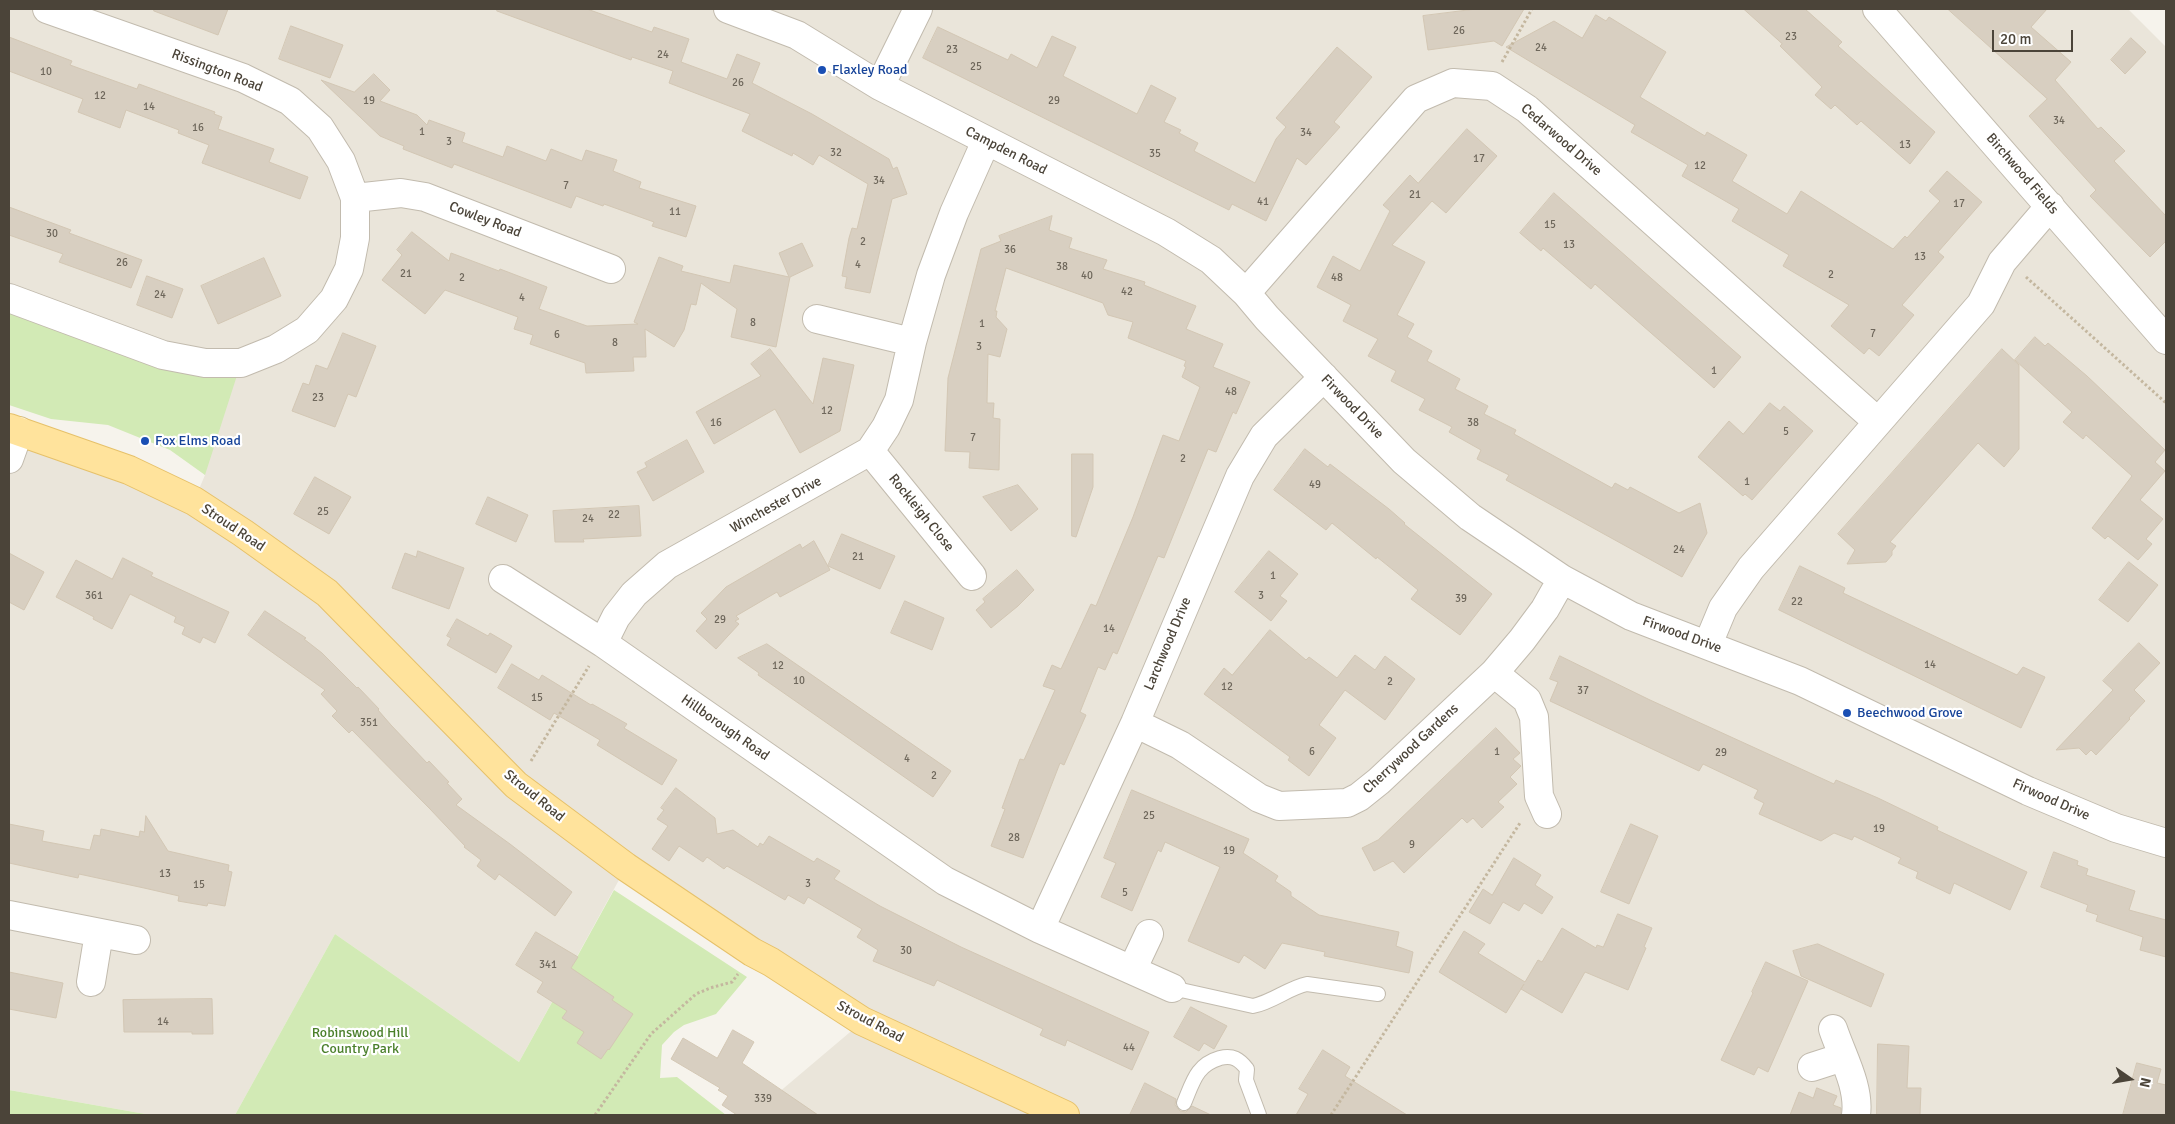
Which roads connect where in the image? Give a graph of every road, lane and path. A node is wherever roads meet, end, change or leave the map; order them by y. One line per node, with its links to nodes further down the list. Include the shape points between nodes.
1 (728, 9): 6 (street, Campden Road, via 797,35)
2 (918, 9): 6 (street)
3 (1532, 9): 7 (path, via 1507,50)
4 (1877, 9): 10 (street, Birchwood Fields)
5 (64, 12): 9 (street, Rissington Road, via 243,78 290,101 320,128 341,161)
6 (880, 86): 8 (street, Campden Road)
7 (1492, 86): 13 (street, Cedarwood Drive, via 1453,83 1416,99); 21 (street, Cedarwood Drive, via 1527,109)
8 (986, 141): 13 (street, Campden Road, via 1166,232 1211,260); 18 (street, Winchester Drive, via 931,275)
9 (355, 198): 12 (street, Cowley Road, via 401,193 425,197); 14 (street, Rissington Road, via 355,238 349,269 334,299 307,330 276,349 241,363 205,363 163,355)
10 (2050, 206): 11 (street); 17 (street, Birchwood Fields)
11 (2005, 258): 20 (path); 21 (street, via 1982,304)
12 (612, 269)
13 (1246, 293): 15 (street, Campden Road)
14 (9, 298)
15 (1267, 318): 19 (street, Firwood Drive)
16 (817, 319): 18 (street)
17 (2166, 340)
18 (912, 342): 23 (street, Winchester Drive, via 899,400)
19 (1324, 377): 27 (street, Firwood Drive, via 1404,461 1440,492 1470,517); 31 (street, Larchwood Drive, via 1264,436 1240,476)
20 (2166, 403)
21 (1878, 422): 29 (street, via 1751,568 1723,608)
22 (14, 430): 24 (street); 32 (main road, Stroud Road, via 129,470 194,501 243,533 327,593)
23 (870, 450): 25 (street, Rockleigh Close); 28 (street, Winchester Drive, via 667,565 634,594)
24 (9, 459)
25 (972, 576)
26 (503, 579): 28 (street, Hillborough Road)
27 (1562, 579): 29 (street, Firwood Drive, via 1630,616); 30 (street, Cherrywood Gardens, via 1544,609)
28 (602, 643): 32 (path); 36 (street, Hillborough Road, via 945,881)
29 (1708, 644): 34 (street, Firwood Drive, via 1800,681 2028,791 2116,828)
30 (1494, 673): 31 (street, Cherrywood Gardens, via 1378,781 1359,797 1342,804 1279,806 1259,798 1180,745); 33 (street, via 1527,700 1534,716)
31 (1135, 723): 36 (street, Larchwood Drive)
32 (516, 785): 40 (main road, Stroud Road, via 626,867)
33 (1543, 805): 52 (path)
34 (2166, 844)
35 (9, 915): 37 (street)
36 (1040, 929): 41 (street)
37 (99, 933): 39 (street); 42 (street)
38 (1148, 934): 41 (street)
39 (136, 940)
40 (752, 952): 49 (path, via 732,982 696,994 652,1034); 50 (main road, Stroud Road, via 862,1021)
41 (1132, 970): 43 (street)
42 (91, 982)
43 (1172, 988): 44 (lane, via 1253,1006 1267,1004 1297,986 1307,984)
44 (1378, 994)
45 (1833, 1029): 46 (street)
46 (1843, 1057): 47 (street); 53 (street, via 1857,1104)
47 (1812, 1067)
48 (1184, 1103): 51 (lane, via 1197,1074 1207,1062 1228,1056 1247,1069 1246,1080)
49 (595, 1115)
50 (1065, 1115)
51 (1259, 1115)
52 (1331, 1115)
53 (1856, 1115)

